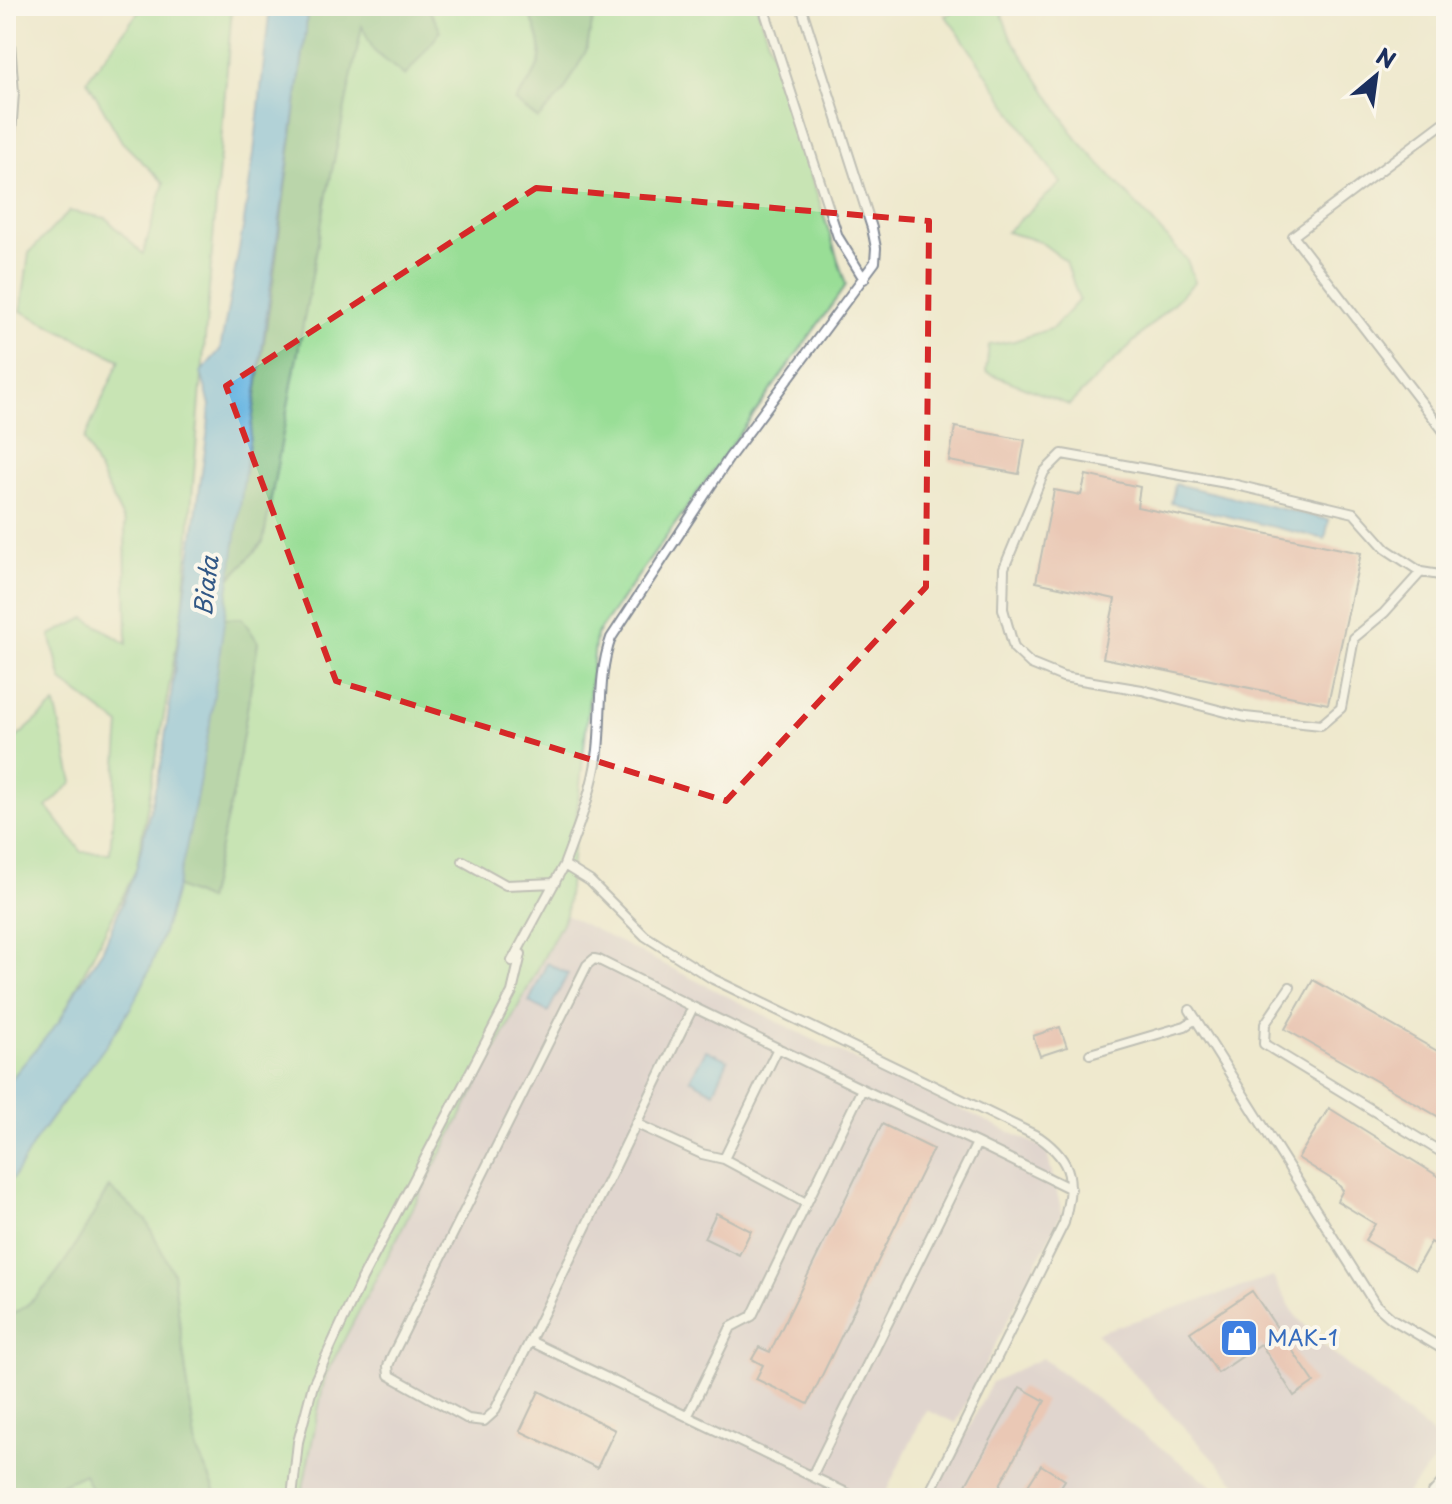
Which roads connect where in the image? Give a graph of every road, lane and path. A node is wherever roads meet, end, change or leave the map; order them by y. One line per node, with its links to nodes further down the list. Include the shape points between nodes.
1 (7, 6): 5 (lane, via 14,93)
2 (763, 6): 7 (lane)
3 (801, 6): 8 (lane, via 872,228 875,262)
4 (1446, 121): 9 (lane, via 1293,236)
5 (6, 202)
6 (851, 246): 7 (lane)
7 (848, 256): 8 (lane)
8 (864, 279): 13 (lane, via 729,458 611,638 604,657 598,752 589,796)
9 (1446, 434)
10 (1421, 572): 10 (lane, via 1386,549 1354,513 1232,484 1062,454 1044,472 1004,568 1003,609 1014,648 1031,664 1063,677 1142,690 1245,717 1321,725 1341,708 1354,638); 11 (lane)
11 (1446, 576)
12 (463, 861): 14 (lane, via 506,885)
13 (564, 865): 14 (lane); 28 (lane, via 590,881 645,936 692,967 1039,1137 1057,1150 1070,1173)
14 (555, 883): 15 (lane)
15 (517, 952): 16 (lane); 35 (lane, via 521,954 512,992 362,1279 313,1385 298,1442)
16 (512, 961)
17 (1290, 987): 26 (lane, via 1265,1024 1264,1044)
18 (693, 1007): 21 (lane); 24 (lane); 30 (lane, via 599,960 587,965 392,1356 389,1375 468,1419 484,1421 494,1412)
19 (1190, 1010): 20 (lane)
20 (1196, 1019): 22 (lane); 31 (lane, via 1375,1304)
21 (778, 1048): 23 (lane); 27 (lane)
22 (1090, 1054)
23 (862, 1089): 25 (lane); 29 (lane)
24 (637, 1124): 27 (lane); 30 (lane)
25 (977, 1143): 28 (lane); 33 (lane)
26 (1446, 1155)
27 (724, 1159): 29 (lane)
28 (1071, 1189): 37 (lane, via 1064,1223)
29 (806, 1203): 32 (lane, via 752,1316 731,1327)
30 (530, 1341): 32 (lane)
31 (1446, 1351)
32 (688, 1415): 33 (lane)
33 (812, 1476): 36 (lane)
34 (1446, 1490): 38 (main road)
35 (292, 1498)
36 (857, 1498)
37 (927, 1498)
38 (1439, 1498)

